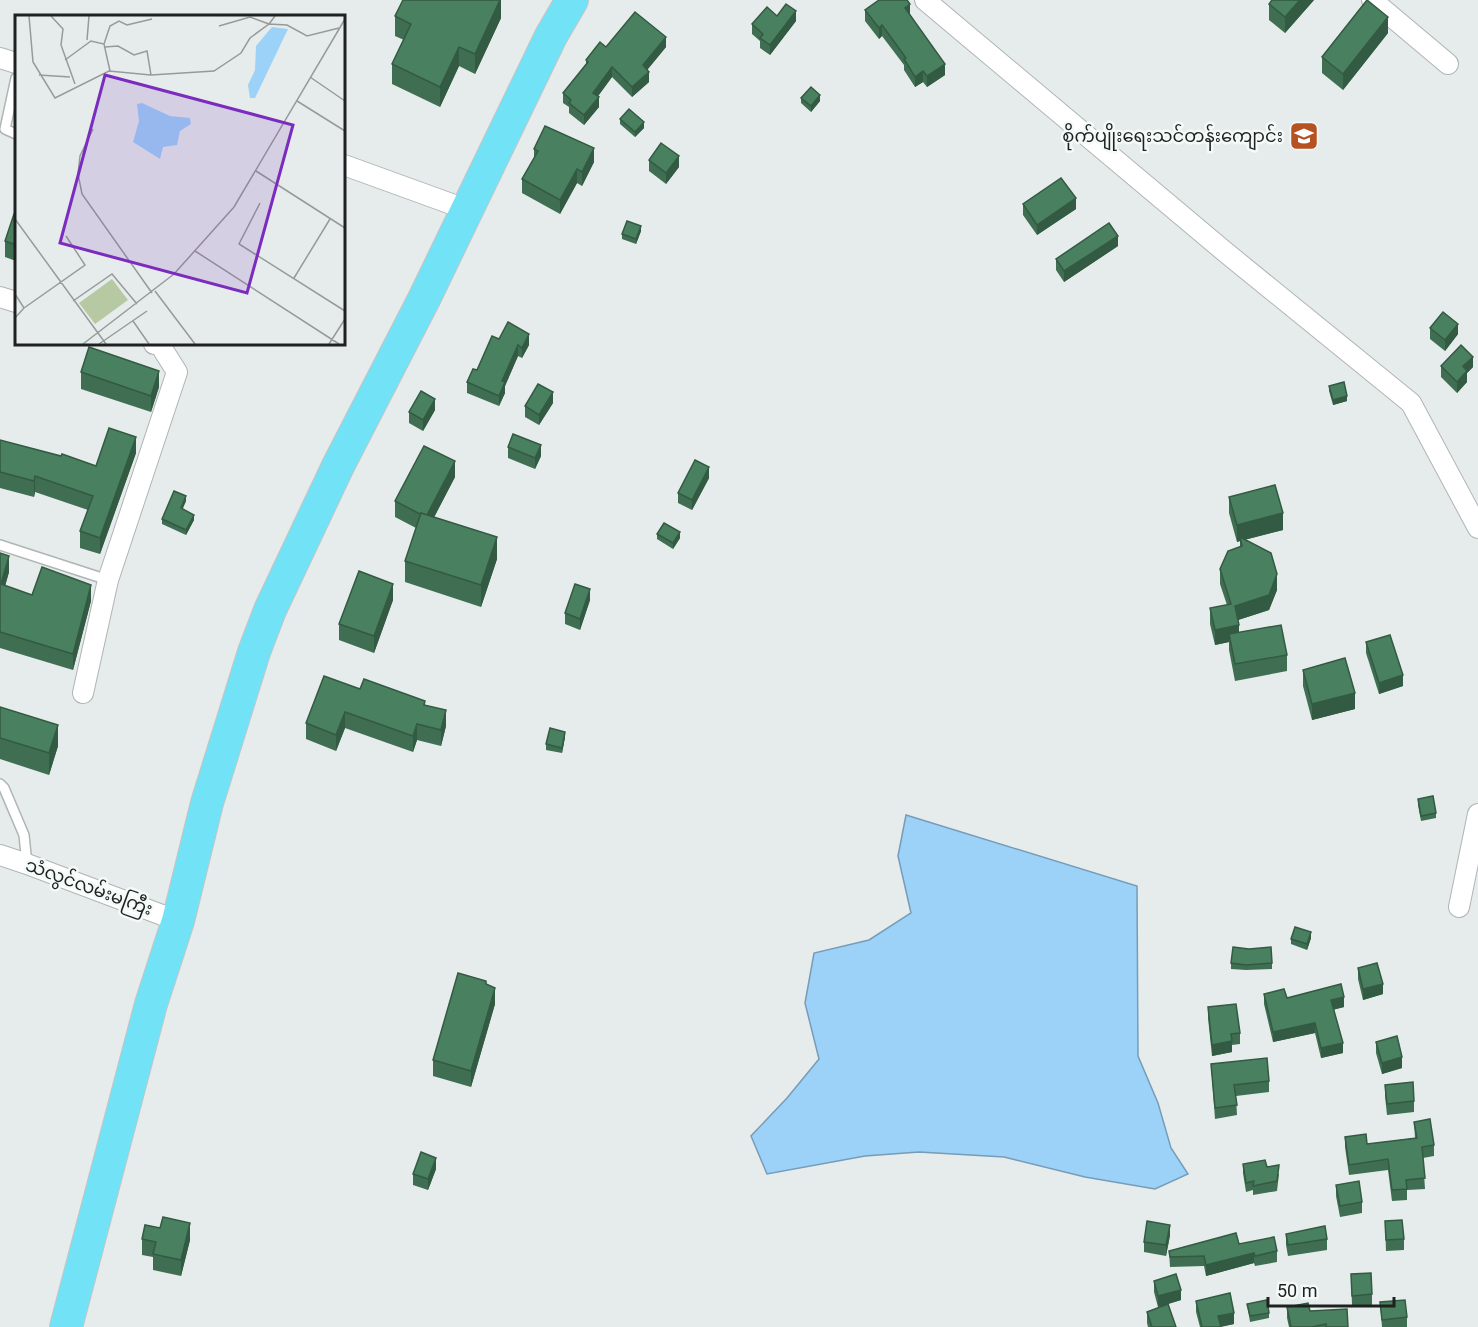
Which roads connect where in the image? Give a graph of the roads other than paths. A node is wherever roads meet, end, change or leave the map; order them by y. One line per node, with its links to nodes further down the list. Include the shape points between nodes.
1 (572, 0): 10 (highway)
2 (925, 0): 14 (street, via 1411,403)
3 (1372, 0): 6 (street)
4 (0, 58): 5 (street)
5 (15, 63)
6 (1448, 64)
7 (15, 83): 8 (lane, via 5,129)
8 (15, 134)
9 (345, 165): 10 (street)
10 (468, 210): 23 (highway, via 270,610 207,803)
11 (0, 297): 12 (street)
12 (15, 302)
13 (160, 345): 16 (street, via 177,372)
14 (1478, 528)
15 (0, 545): 16 (lane)
16 (108, 580): 17 (street)
17 (83, 693)
18 (0, 784): 21 (lane, via 24,835)
19 (1478, 814): 22 (street)
20 (0, 855): 21 (street, သံလွင်လမ်းမကြီး)
21 (27, 864): 23 (street, သံလွင်လမ်းမကြီး)
22 (1459, 908)
23 (178, 921): 24 (highway, via 149,1014)
24 (66, 1327)

